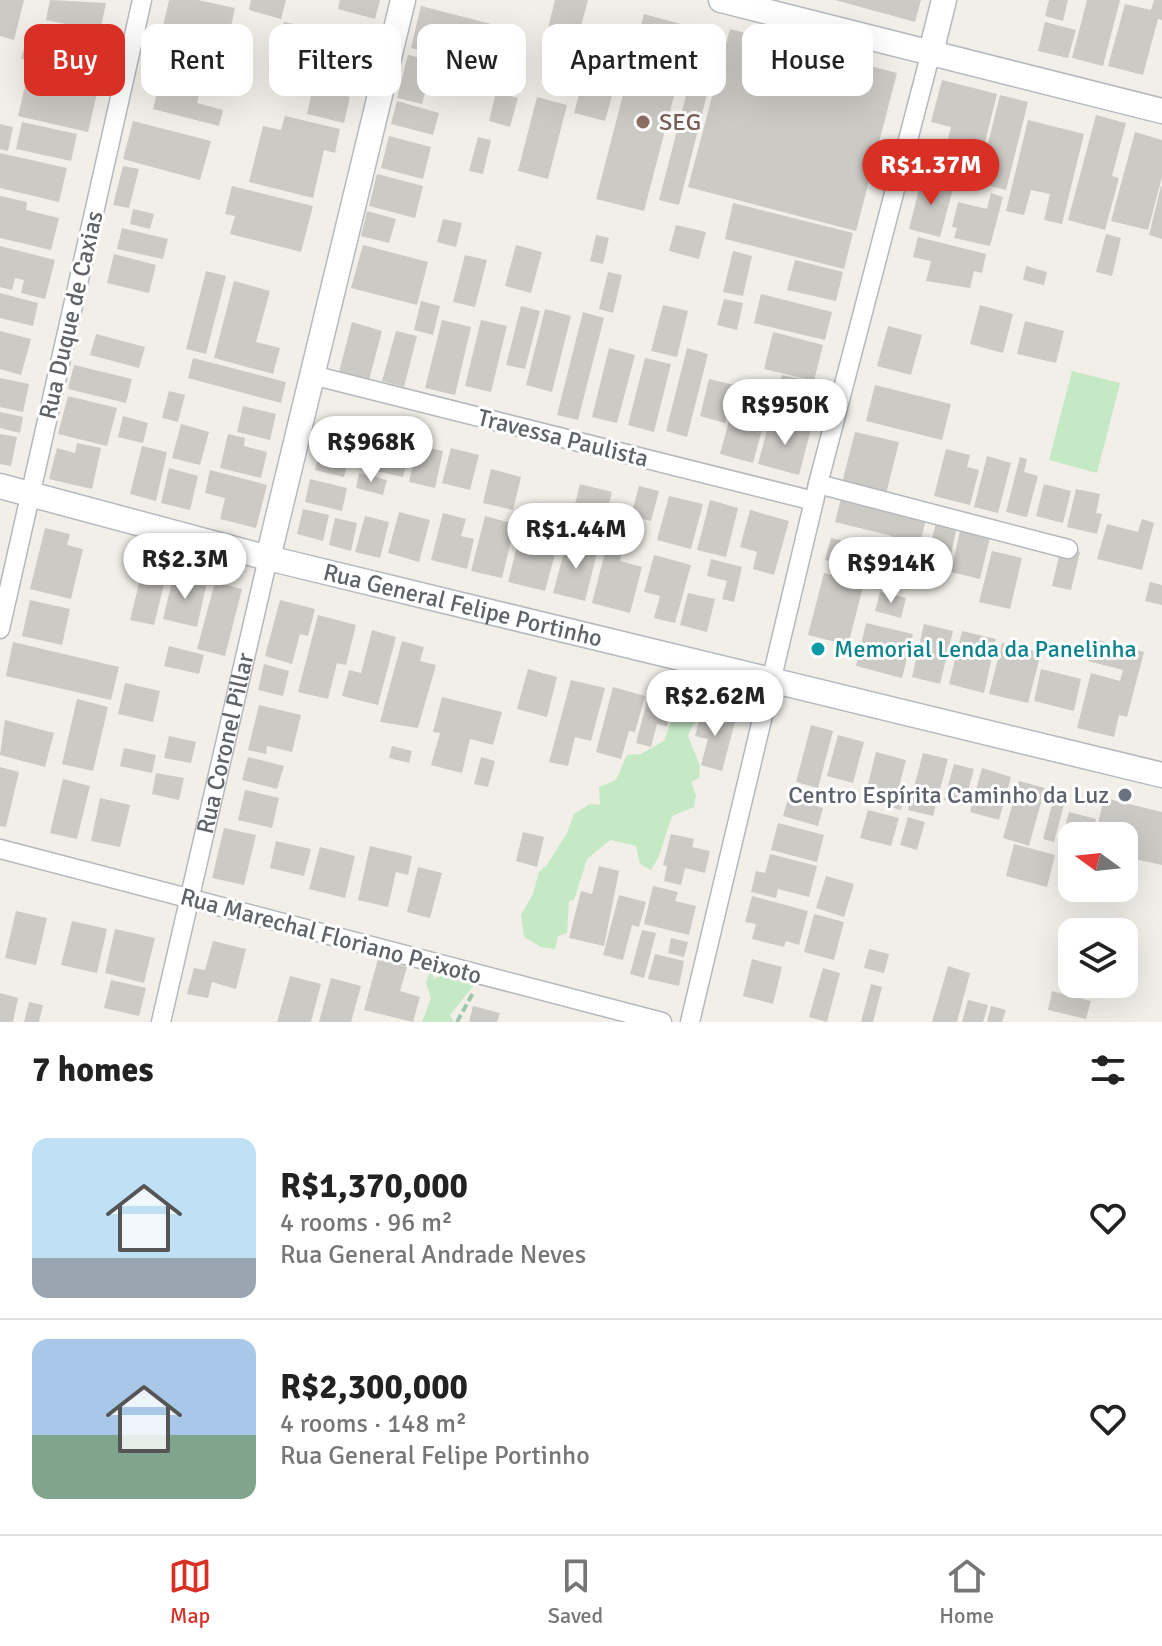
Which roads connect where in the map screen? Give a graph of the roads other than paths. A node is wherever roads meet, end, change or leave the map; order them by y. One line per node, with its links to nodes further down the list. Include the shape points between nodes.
1 (142, 0): 10 (street, Rua Duque de Caxias)
2 (403, 0): 7 (street, Rua Coronel Pillar)
3 (721, 0): 5 (street)
4 (944, 0): 5 (street)
5 (931, 52): 6 (street); 9 (street)
6 (1162, 111)
7 (312, 375): 9 (street, Travessa Paulista); 12 (street, Rua Coronel Pillar)
8 (0, 486): 10 (street, Rua General Felipe Portinho)
9 (816, 492): 11 (street, Travessa Paulista); 14 (street)
10 (31, 494): 12 (street, Rua General Felipe Portinho); 13 (street, Rua Duque de Caxias)
11 (1068, 549)
12 (268, 558): 14 (street, Rua General Felipe Portinho); 17 (street, Rua Coronel Pillar)
13 (0, 629)
14 (773, 681): 15 (street, Rua General Felipe Portinho); 20 (street)
15 (1162, 775)
16 (0, 849): 17 (street, Rua Marechal Floriano Peixoto)
17 (189, 899): 18 (street, Rua Coronel Pillar); 19 (street, Rua Marechal Floriano Peixoto)
18 (161, 1022)
19 (662, 1022)
20 (690, 1022)

